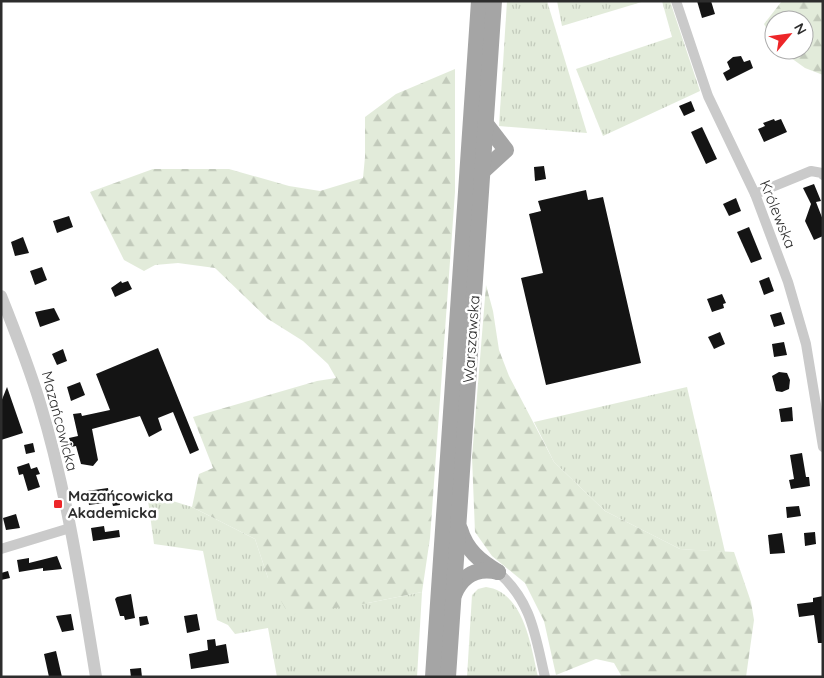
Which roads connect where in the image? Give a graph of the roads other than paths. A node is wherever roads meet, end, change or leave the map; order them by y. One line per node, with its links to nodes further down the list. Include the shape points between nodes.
1 (479, 1): 14 (main road, Warszawska)
2 (494, 1): 8 (main road, Warszawska, via 486,124 506,150 483,171)
3 (676, 1): 5 (street, Królewska, via 708,96)
4 (823, 176): 5 (street, via 811,171)
5 (755, 194): 7 (street, Królewska, via 800,317)
6 (1, 296): 9 (street, Mazańcowicka, via 40,404)
7 (823, 447)
8 (458, 524): 11 (main road, via 471,551); 12 (main road, Warszawska)
9 (70, 528): 10 (street); 13 (street, Mazańcowicka)
10 (1, 549)
11 (498, 572): 12 (main road, via 482,570 469,575 458,587); 16 (street, via 516,591 529,612)
12 (453, 602): 15 (main road, Warszawska)
13 (96, 677)
14 (433, 677)
15 (448, 677)
16 (545, 677)

